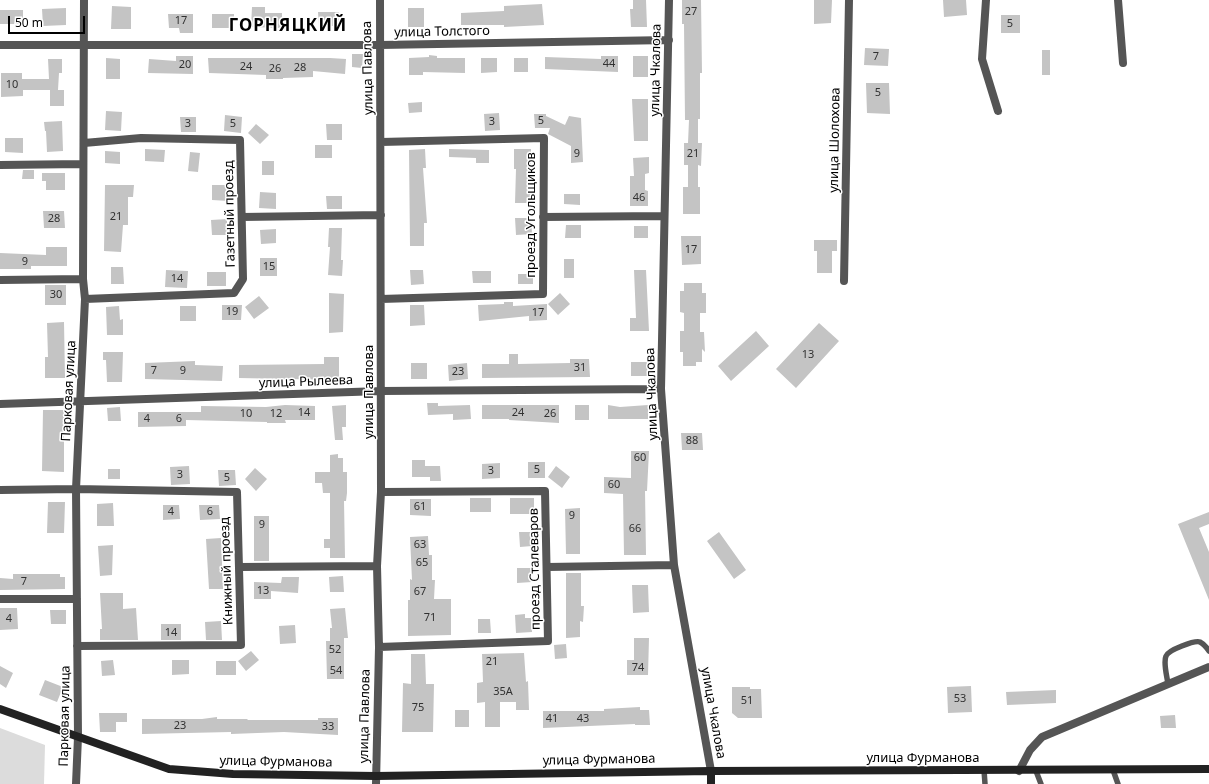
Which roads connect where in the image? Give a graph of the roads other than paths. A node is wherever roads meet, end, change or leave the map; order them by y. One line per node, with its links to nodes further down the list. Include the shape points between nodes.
1 (84, 0): 9 (street, Парковая улица)
2 (380, 0): 10 (street, улица Павлова)
3 (668, 0): 7 (street, улица Чкалова)
4 (849, 0): 23 (street, улица Шолохова)
5 (986, 0): 12 (street, via 982,59)
6 (1118, 0): 11 (street)
7 (669, 40): 10 (street, улица Толстого); 18 (street, улица Чкалова)
8 (0, 45): 9 (street, улица Толстого)
9 (84, 45): 10 (street, улица Толстого); 14 (street, Парковая улица)
10 (380, 45): 13 (street, улица Павлова)
11 (1123, 63)
12 (998, 111)
13 (381, 142): 17 (street, улица Павлова); 19 (street, проезд Угольщиков, via 544,138)
14 (84, 143): 15 (street, Парковая улица); 20 (street, Газетный проезд, via 141,138 240,140)
15 (83, 164): 16 (street); 22 (street, Парковая улица)
16 (0, 165)
17 (381, 215): 20 (street); 25 (street, улица Павлова)
18 (664, 216): 19 (street); 26 (street, улица Чкалова)
19 (544, 217): 25 (street, проезд Угольщиков, via 543,294)
20 (242, 218): 24 (street, Газетный проезд, via 243,279 234,292)
21 (0, 280): 22 (street)
22 (83, 280): 24 (street, Парковая улица)
23 (844, 281)
24 (85, 299): 28 (street, Парковая улица)
25 (381, 299): 27 (street, улица Павлова)
26 (661, 389): 27 (street, улица Рылеева); 34 (street, улица Чкалова)
27 (381, 391): 28 (street, улица Рылеева); 32 (street, улица Павлова)
28 (82, 402): 29 (street, улица Рылеева); 31 (street, Парковая улица)
29 (0, 404)
30 (0, 490): 31 (street)
31 (76, 490): 35 (street, Книжный проезд, via 237,492); 37 (street, Парковая улица)
32 (381, 492): 33 (street, улица Павлова); 36 (street, проезд Сталеваров, via 545,491)
33 (377, 566): 35 (street); 40 (street, улица Павлова)
34 (674, 566): 36 (street); 49 (street, улица Чкалова)
35 (239, 567): 39 (street, Книжный проезд, via 241,645)
36 (547, 567): 40 (street, проезд Сталеваров, via 548,642)
37 (77, 598): 38 (street); 39 (street, Парковая улица)
38 (0, 599)
39 (77, 646): 45 (street, Парковая улица)
40 (379, 647): 52 (street, улица Павлова)
41 (1209, 651): 43 (lane, via 1200,642 1195,641 1169,652 1166,656)
42 (1209, 667): 43 (street)
43 (1168, 684): 50 (street, via 1042,737 1030,750)
44 (0, 709): 45 (street, улица Фурманова)
45 (78, 737): 52 (street, улица Фурманова, via 169,769); 53 (street, Парковая улица)
46 (1209, 769): 48 (street, улица Фурманова)
47 (984, 770): 49 (street, улица Фурманова); 50 (street, улица Фурманова); 55 (lane)
48 (1113, 770): 51 (street, улица Фурманова); 57 (lane)
49 (711, 771): 52 (street, улица Фурманова); 54 (street, улица Чкалова)
50 (1019, 771): 51 (street, улица Фурманова)
51 (1036, 771): 56 (lane)
52 (376, 780)
53 (76, 784)
54 (711, 784)
55 (985, 784)
56 (1041, 784)
57 (1118, 784)

